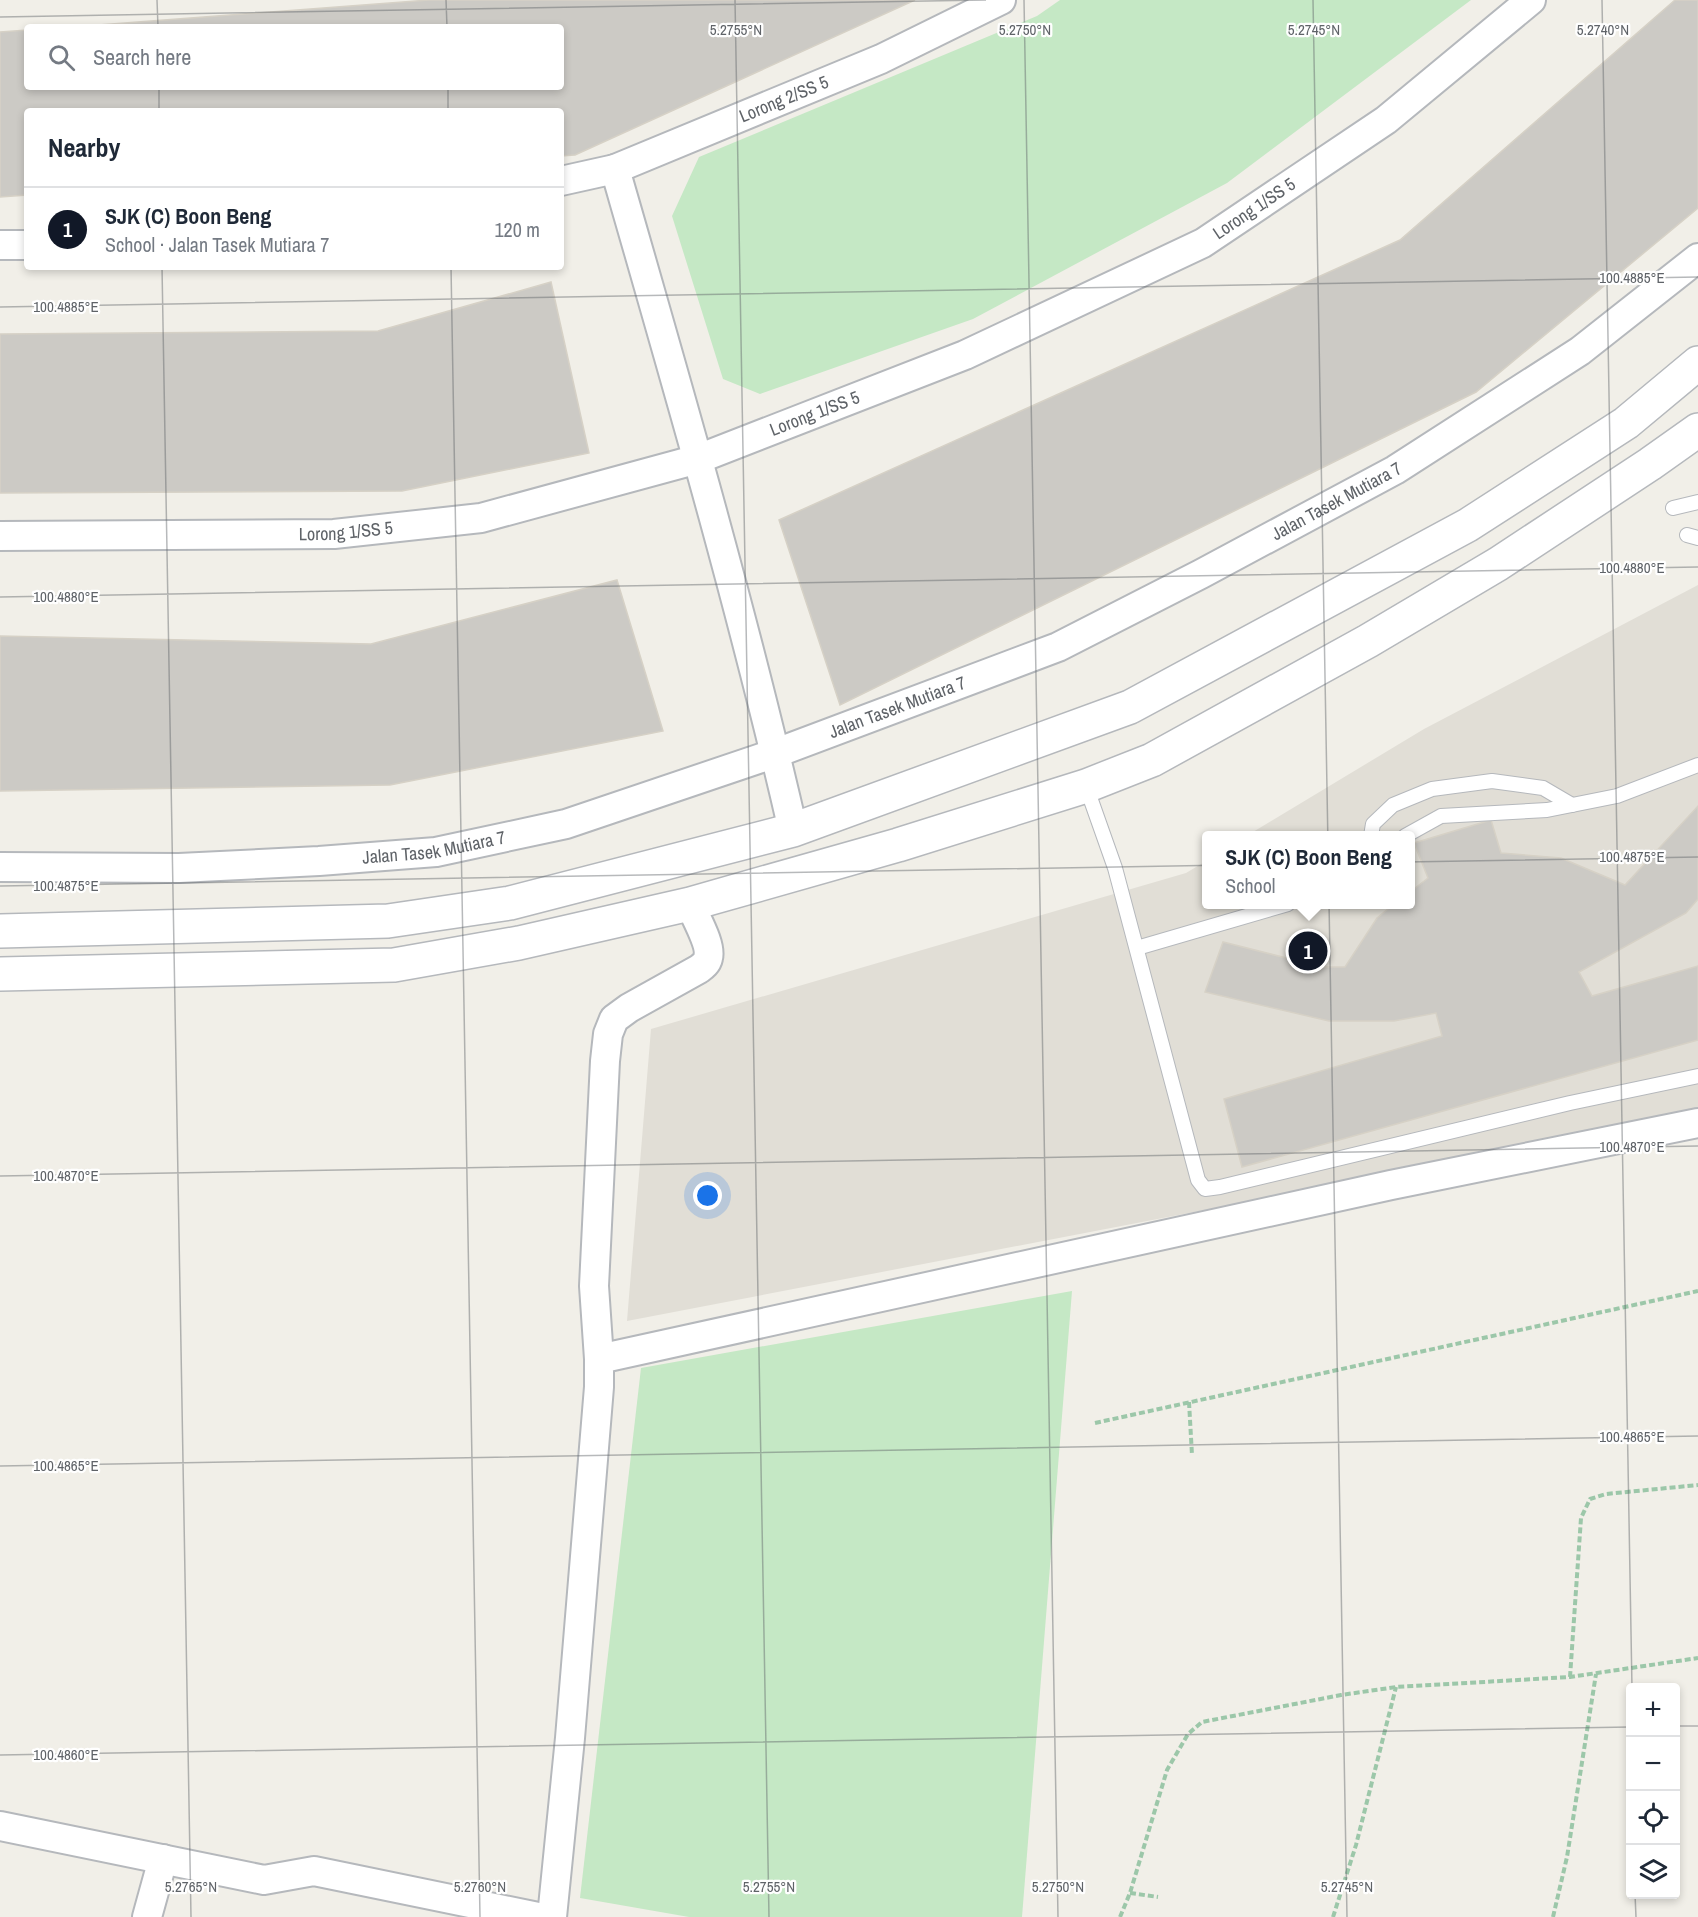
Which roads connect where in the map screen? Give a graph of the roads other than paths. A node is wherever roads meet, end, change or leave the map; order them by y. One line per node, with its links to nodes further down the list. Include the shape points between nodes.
1 (1001, 0): 3 (street, Lorong 2/SS 5, via 881,59)
2 (1531, 0): 10 (street, Lorong 1/SS 5, via 1386,120 1203,243 965,355)
3 (615, 169): 4 (street, Lorong 2/SS 5); 10 (street)
4 (564, 180)
5 (0, 245): 6 (street)
6 (24, 245)
7 (1698, 258): 14 (street, Jalan Tasek Mutiara 7, via 1580,351 1385,476 1058,647)
8 (1698, 363): 18 (street, via 1626,423 1468,525 1130,707)
9 (1698, 430): 16 (street, via 1498,564 1368,640 1152,760)
10 (698, 459): 13 (street, Lorong 1/SS 5, via 481,518 447,522 334,534); 14 (street)
11 (1698, 502): 12 (lane)
12 (1673, 508)
13 (0, 536)
14 (776, 753): 18 (street); 21 (street, Jalan Tasek Mutiara 7, via 566,824 436,852 179,868)
15 (1698, 765): 17 (lane, via 1617,796)
16 (1086, 786): 22 (street); 25 (lane, via 1115,868)
17 (1572, 805): 19 (lane, via 1543,788 1492,782 1432,789 1393,805 1373,824); 20 (lane, via 1441,816)
18 (793, 830): 24 (street, via 510,903 388,921)
19 (1372, 831)
20 (1414, 831)
21 (0, 867)
22 (690, 904): 26 (street, via 519,943 394,965); 29 (street, via 708,946 706,963 629,1008 614,1019 608,1034 594,1286)
23 (1271, 909): 25 (lane)
24 (0, 931)
25 (1137, 948): 27 (lane, via 1198,1180 1205,1189)
26 (0, 974)
27 (1698, 1076)
28 (1698, 1123): 29 (street, via 1391,1185)
29 (599, 1359): 34 (street)
30 (0, 1826): 31 (street)
31 (163, 1859): 32 (street); 33 (street, via 264,1880 314,1871)
32 (147, 1917)
33 (538, 1917)
34 (552, 1917)

